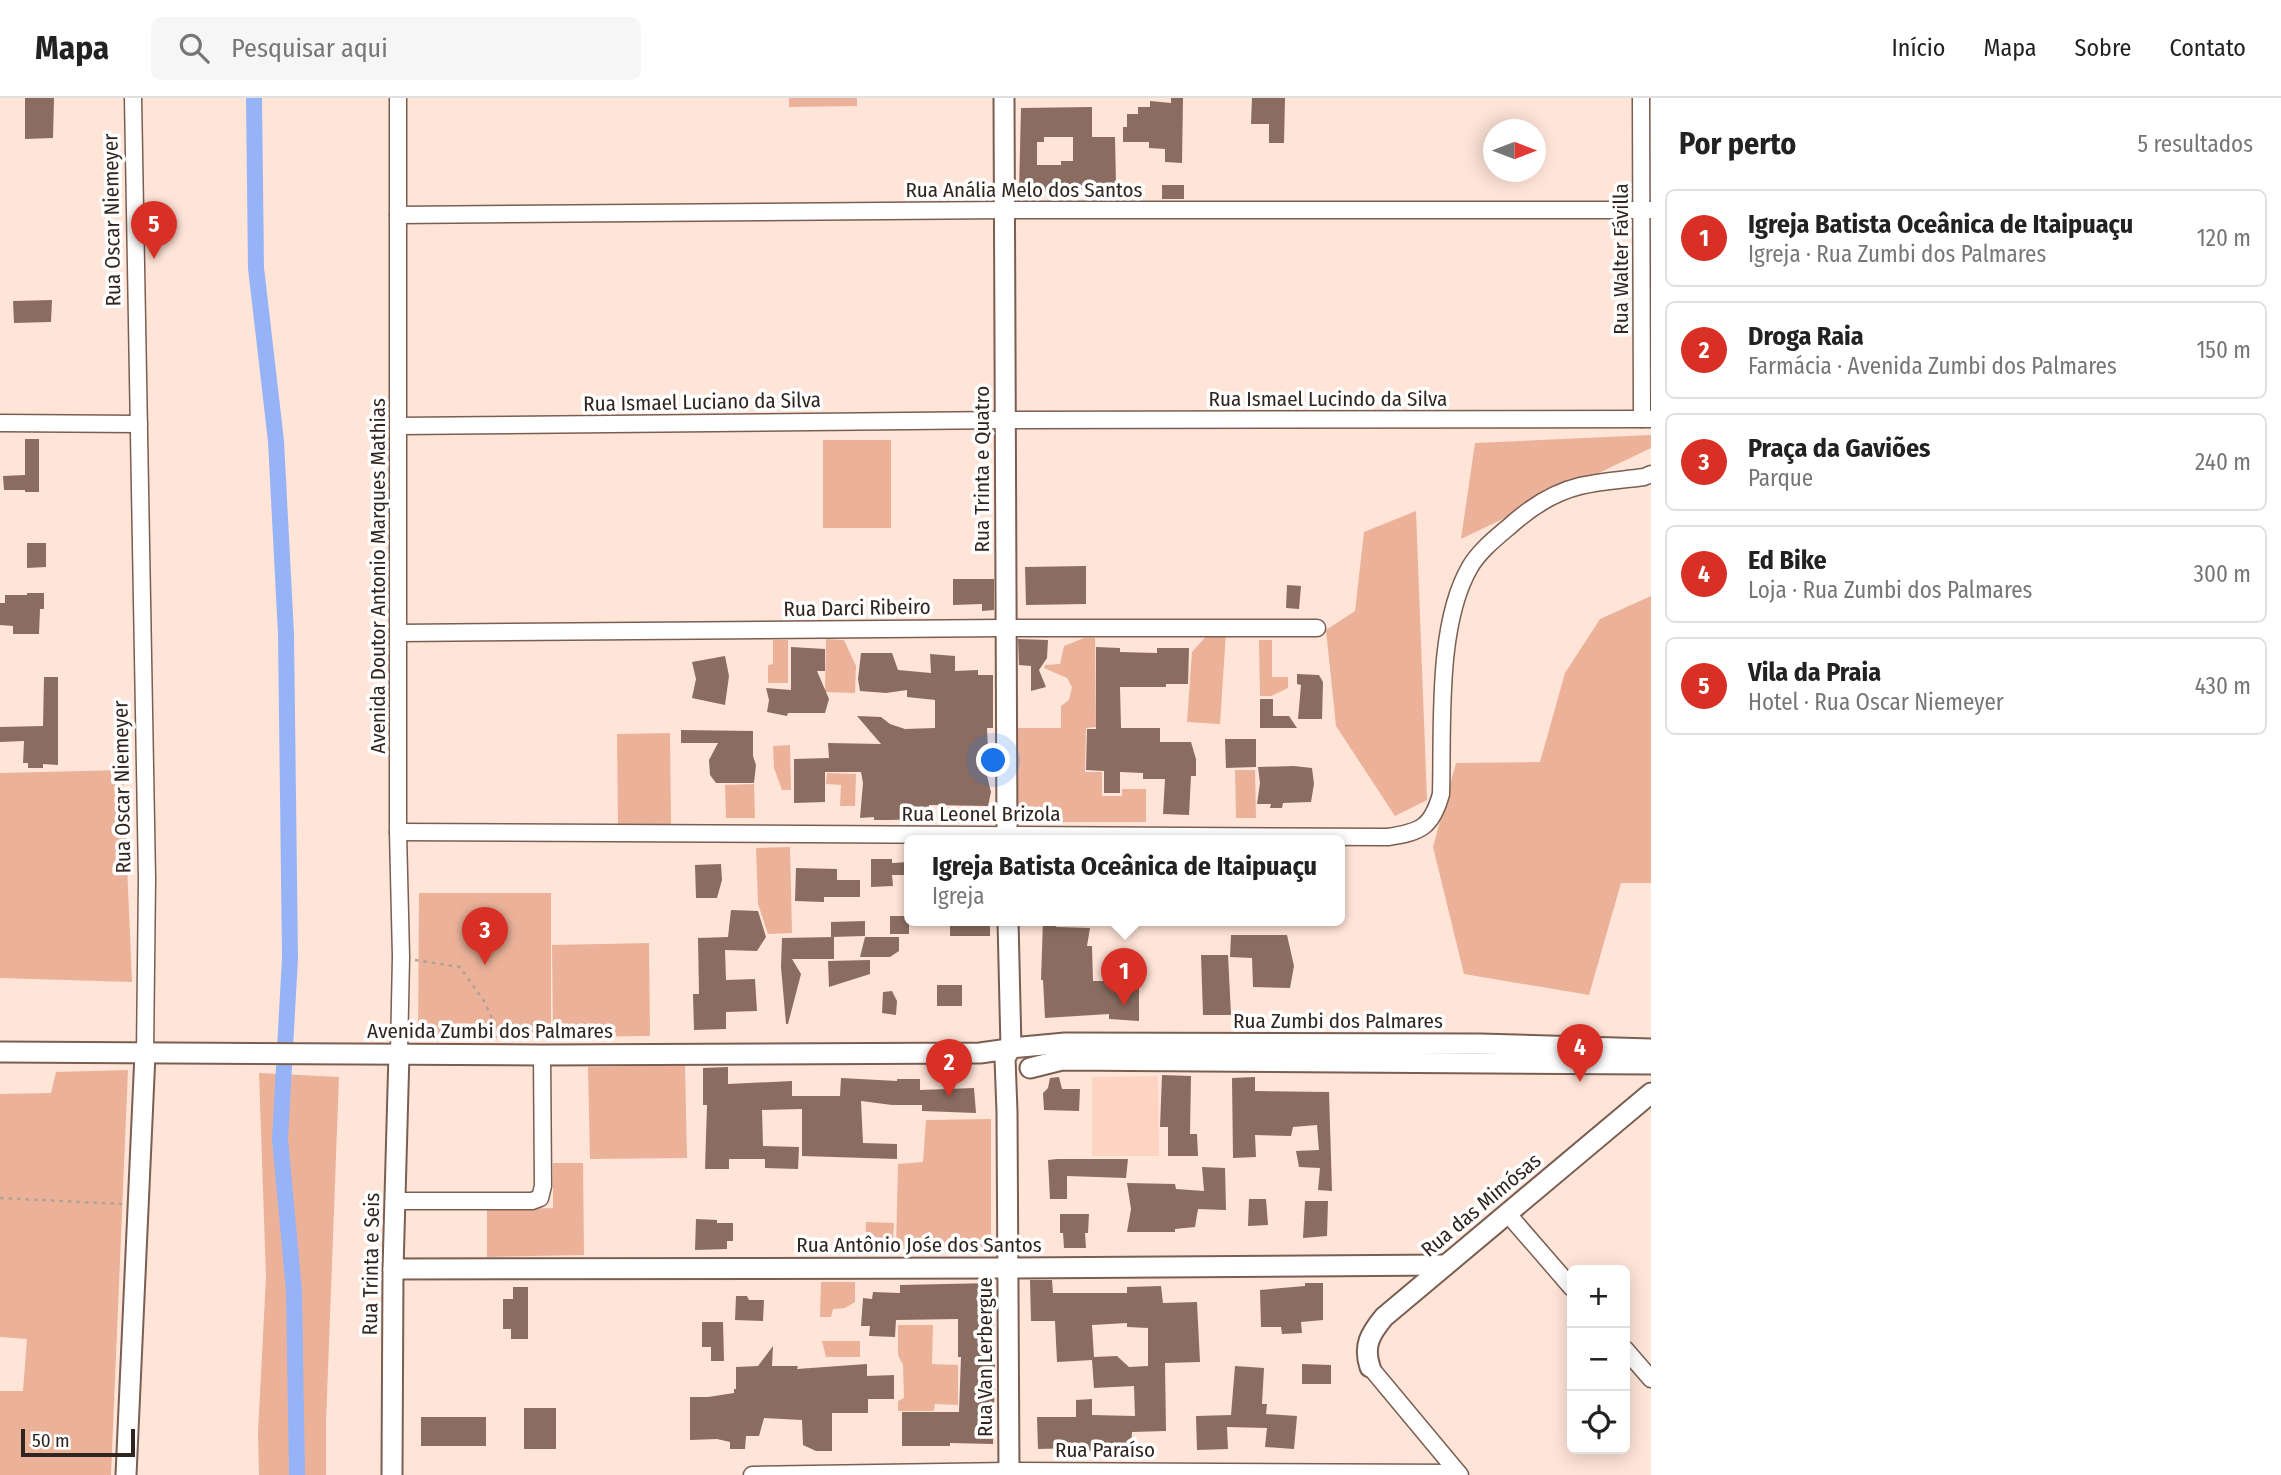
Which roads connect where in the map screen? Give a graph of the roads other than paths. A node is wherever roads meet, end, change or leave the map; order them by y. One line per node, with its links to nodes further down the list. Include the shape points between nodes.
1 (133, 98): 11 (street, Rua Oscar Niemeyer)
2 (398, 98): 7 (street, Avenida Doutor Antonio Marques Mathias)
3 (1004, 98): 6 (street, Rua Trinta e Quatro)
4 (1641, 98): 5 (street, Rua Walter Fávilla)
5 (1646, 209): 6 (street, Rua Anália Melo dos Santos); 8 (street, Rua Walter Fávilla)
6 (1006, 211): 7 (street, Rua Anália Melo dos Santos); 9 (street, Rua Trinta e Quatro)
7 (398, 215): 12 (street, Avenida Doutor Antonio Marques Mathias)
8 (1647, 419): 9 (street, Rua Ismael Lucindo da Silva)
9 (1004, 420): 12 (street, Rua Ismael Luciano da Silva); 14 (street, Rua Trinta e Quatro)
10 (0, 423): 11 (street)
11 (139, 424): 25 (street, Rua Oscar Niemeyer, via 147,879)
12 (400, 426): 16 (street, Avenida Doutor Antonio Marques Mathias)
13 (1651, 474): 20 (street, Rua Leonel Brizola, via 1579,486 1551,497 1522,514 1470,566 1454,604 1446,648 1441,794 1436,811 1412,834)
14 (1004, 628): 15 (street, Rua Darci Ribeiro); 16 (street, Rua Darci Ribeiro); 18 (street, Rua Trinta e Quatro)
15 (1317, 628)
16 (398, 633): 17 (street, Avenida Doutor Antonio Marques Mathias)
17 (398, 832): 19 (street, Rua Leonel Brizola); 24 (street, Avenida Doutor Antonio Marques Mathias)
18 (1007, 835)
19 (904, 837)
20 (1345, 837)
21 (1008, 926): 26 (street)
22 (1651, 1049): 26 (street, Rua Zumbi dos Palmares, via 1065,1043)
23 (0, 1052): 25 (street, Avenida Zumbi dos Palmares)
24 (399, 1053): 25 (street, Avenida Zumbi dos Palmares); 27 (street, Avenida Zumbi dos Palmares); 32 (street, Rua Trinta e Seis)
25 (145, 1054): 43 (street, Rua Oscar Niemeyer)
26 (1011, 1054): 27 (street, Avenida Zumbi dos Palmares); 29 (street, via 1031,1056); 31 (street, Rua Van Lerbergue)
27 (542, 1055): 32 (street, via 540,1198)
28 (1651, 1064): 29 (street, Rua Zumbi dos Palmares, via 1062,1060)
29 (1027, 1070): 31 (street, Rua Van Lerbergue)
30 (1651, 1093): 33 (street, Rua das Mimósas)
31 (1007, 1112): 35 (street, Rua Van Lerbergue)
32 (395, 1201): 36 (street, Rua Trinta e Seis)
33 (1507, 1213): 34 (street, Rua das Mimósas); 37 (street)
34 (1445, 1265): 35 (street, Rua Antônio Jośe dos Santos); 39 (street, Rua das Mimósas, via 1374,1329 1366,1346)
35 (1007, 1268): 36 (street, Rua Antônio Jośe dos Santos); 41 (street, Rua Van Lerbergue)
36 (393, 1269): 44 (street, Rua Trinta e Seis)
37 (1567, 1282)
38 (1630, 1355): 40 (street)
39 (1370, 1367): 42 (street)
40 (1651, 1379)
41 (1009, 1473): 42 (street, Rua Paraíso); 45 (street, Rua Paraíso)
42 (1459, 1474)
43 (126, 1475)
44 (392, 1475)
45 (752, 1475)

